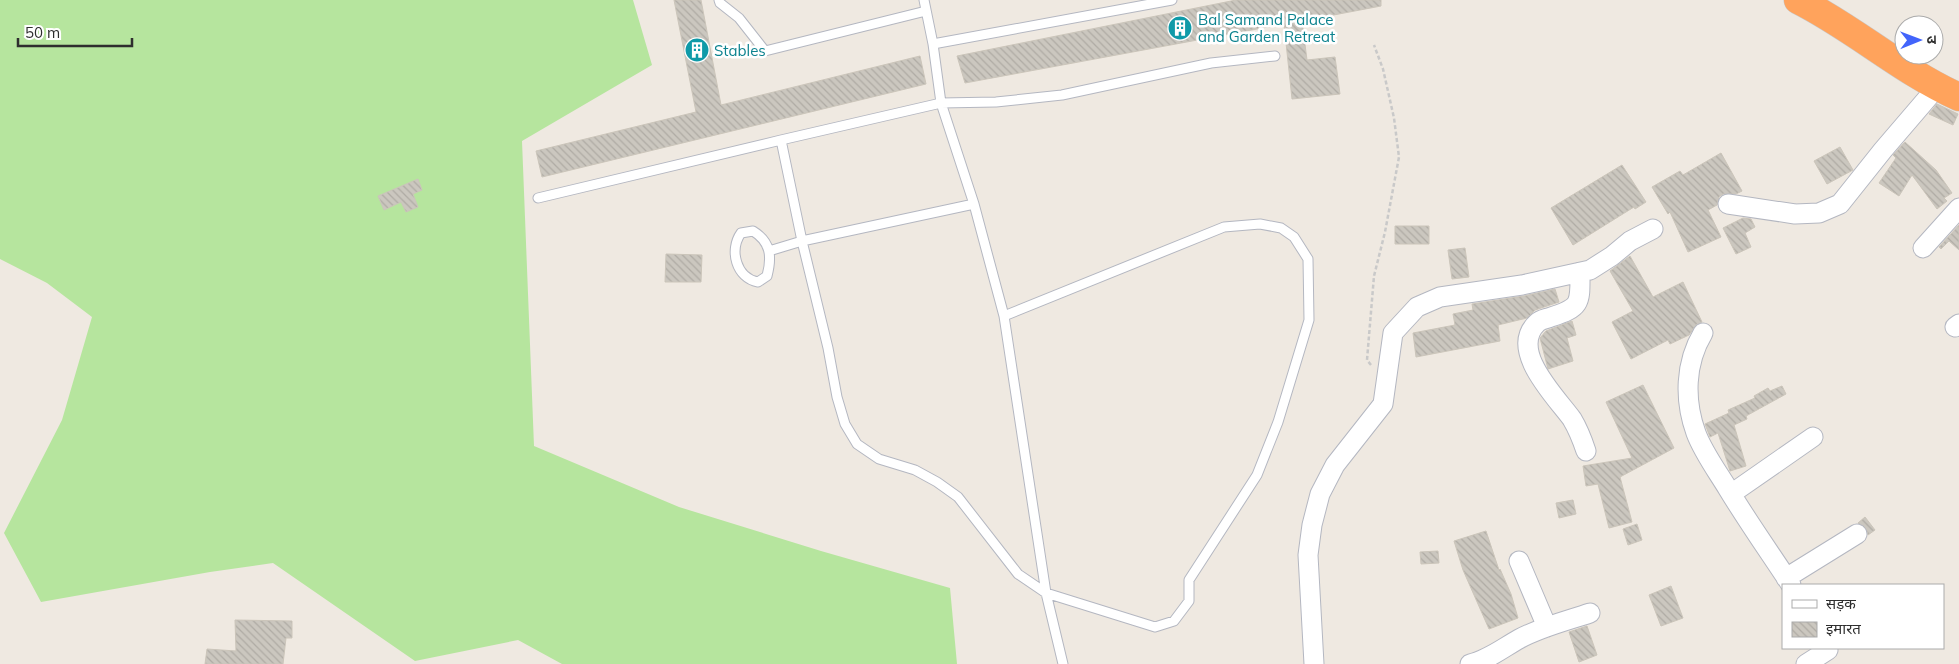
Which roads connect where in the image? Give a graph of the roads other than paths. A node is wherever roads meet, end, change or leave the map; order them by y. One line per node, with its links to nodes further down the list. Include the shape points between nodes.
1 (719, 0): 5 (lane, via 740,18 765,51)
2 (924, 0): 5 (lane)
3 (1172, 0): 6 (lane)
4 (1798, 0): 8 (highway)
5 (926, 11): 6 (lane)
6 (933, 44): 9 (lane)
7 (1275, 56): 9 (lane, via 1211,63 1062,95 996,102)
8 (1948, 92): 13 (street, via 1840,204 1819,213 1795,214)
9 (941, 103): 10 (lane); 12 (lane)
10 (781, 140): 11 (lane); 16 (lane)
11 (538, 198)
12 (974, 204): 16 (lane); 20 (lane)
13 (1728, 204)
14 (1959, 208): 17 (street)
15 (1653, 228): 19 (street, via 1590,270)
16 (802, 241): 18 (lane); 28 (lane, via 837,397 845,424 857,444 879,459 915,470 958,497 1018,574)
17 (1923, 248)
18 (769, 251): 18 (lane, via 771,262 767,276 758,282 748,280 740,271 736,255 736,242 741,234 753,232 763,237)
19 (1580, 272): 23 (street, via 1578,303 1570,311 1540,320 1528,338 1529,355 1541,380 1573,421); 34 (street, via 1522,285 1440,297 1417,307 1393,333 1383,404 1335,464 1312,525 1308,556)
20 (1004, 316): 28 (lane); 28 (lane, via 1224,227 1260,224 1281,228 1294,237 1308,259 1309,320 1278,422 1257,475 1189,580 1189,601 1174,621 1155,627)
21 (1703, 333): 24 (street, via 1689,368 1692,418 1696,434)
22 (1813, 437): 24 (street)
23 (1586, 450)
24 (1731, 494): 27 (street)
25 (1857, 534): 27 (street)
26 (1519, 561): 30 (street)
27 (1788, 582)
28 (1046, 593): 33 (lane)
29 (1590, 613): 30 (street)
30 (1547, 627): 32 (street)
31 (1828, 649): 35 (street)
32 (1475, 663)
33 (1063, 664)
34 (1314, 664)
35 (1806, 664)

